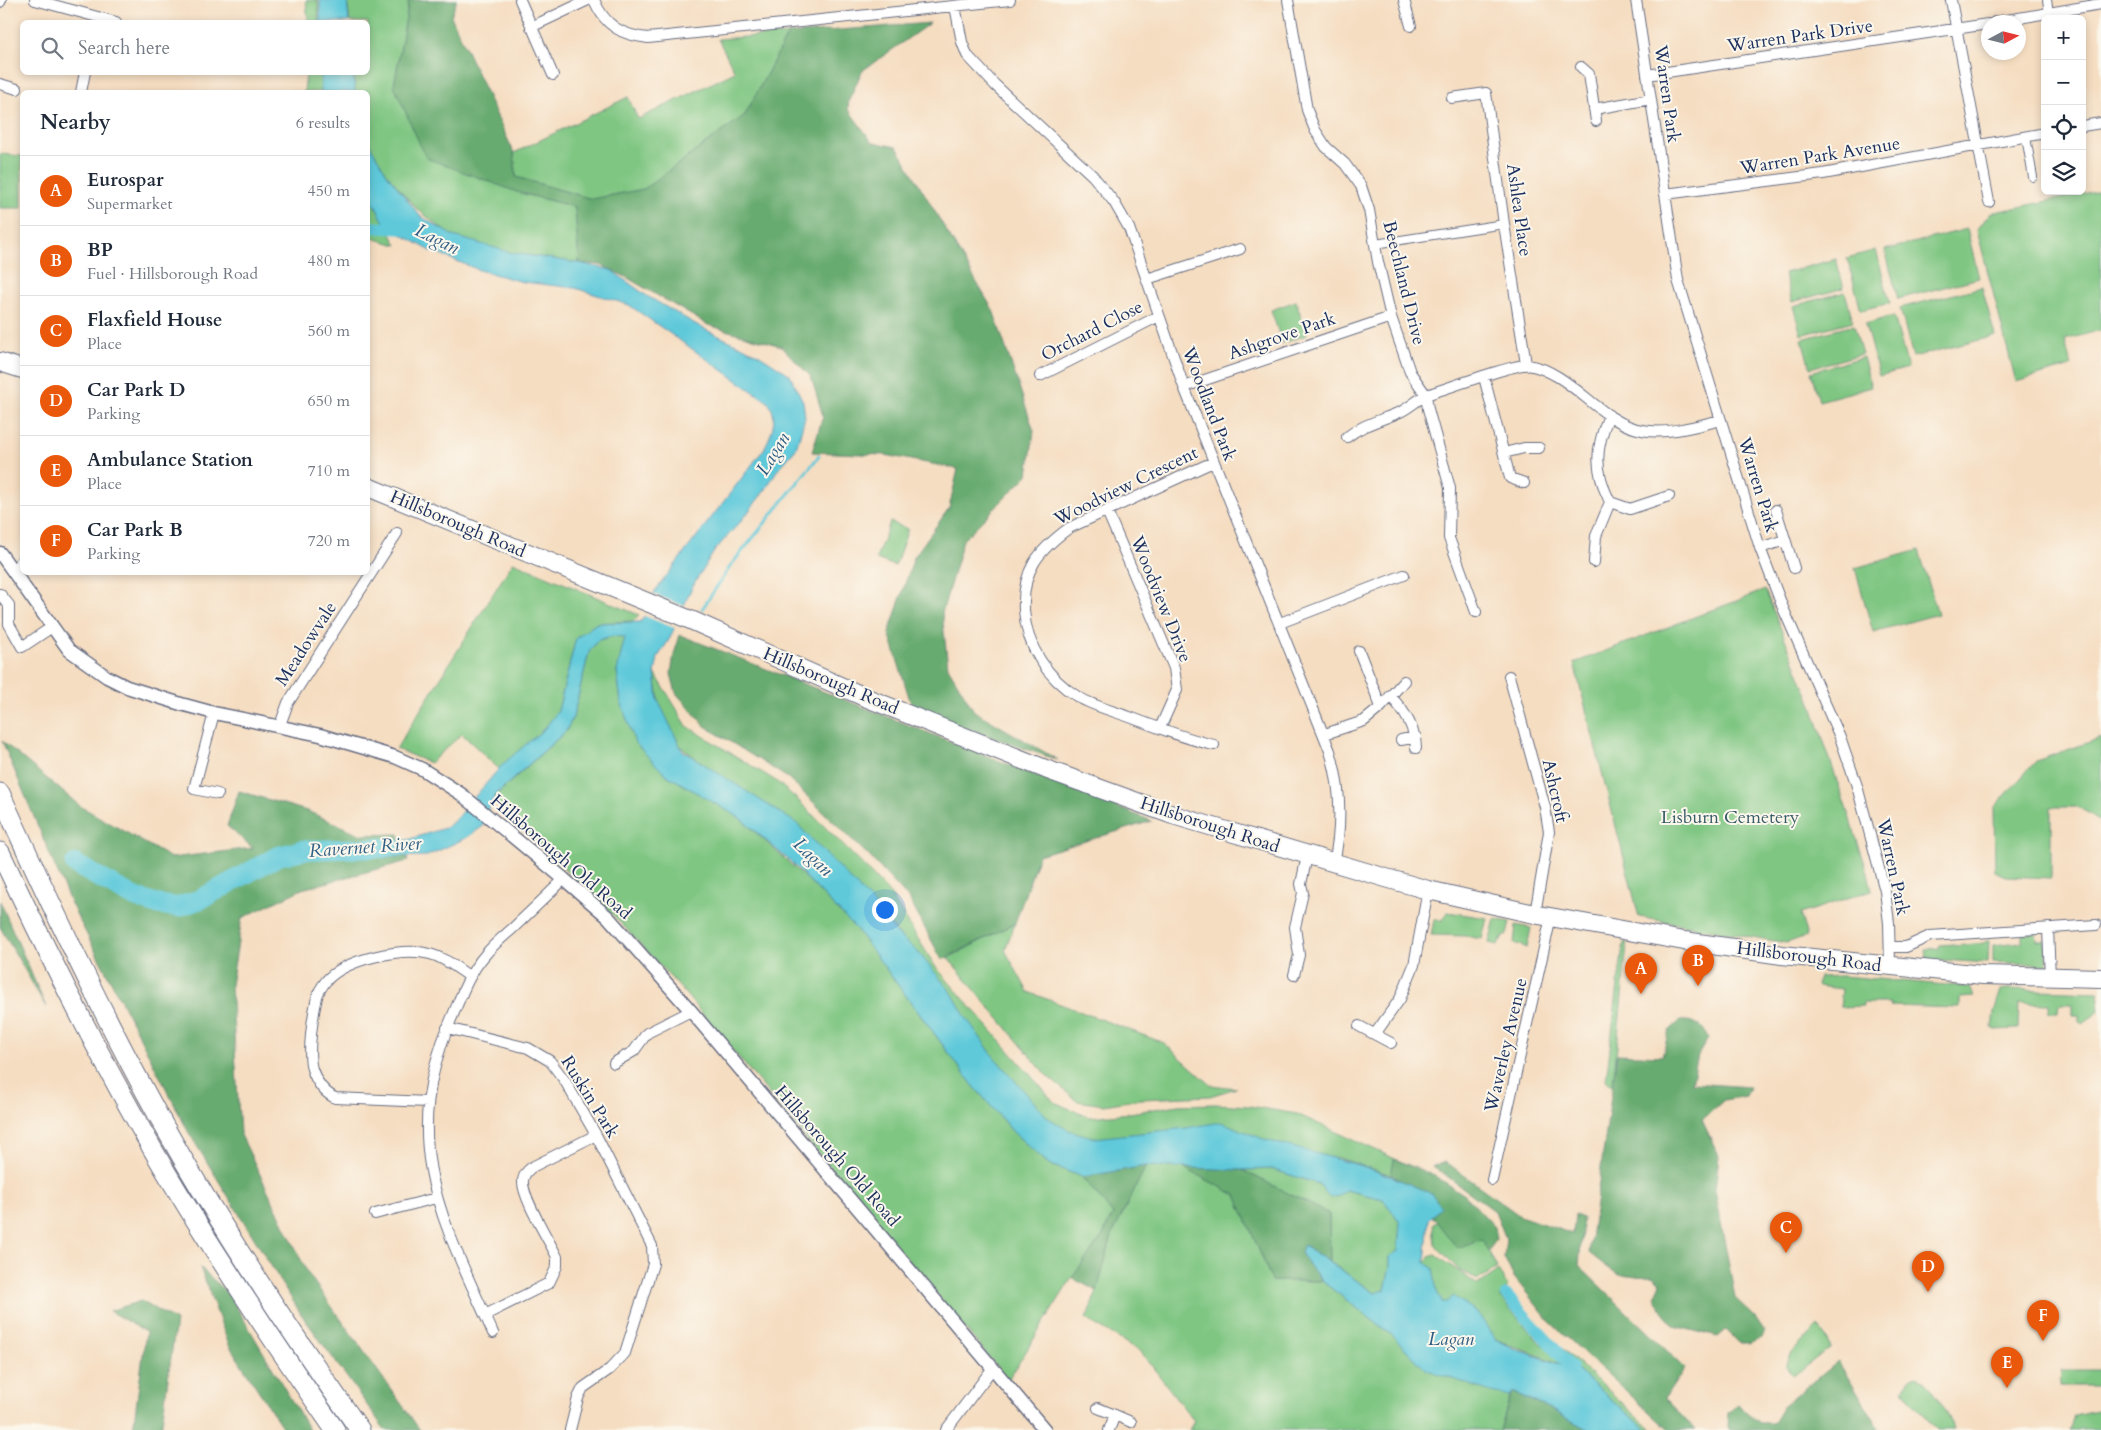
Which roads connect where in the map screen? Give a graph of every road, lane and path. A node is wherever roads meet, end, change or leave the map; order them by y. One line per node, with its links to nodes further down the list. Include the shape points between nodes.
1 (35, 0): 17 (street)
2 (520, 0): 20 (street)
3 (588, 0): 20 (street)
4 (594, 0): 12 (street, via 599,11 618,31 648,38)
5 (1010, 0): 12 (street)
6 (1288, 0): 42 (street, Beechland Drive, via 1307,110 1326,147 1345,164 1361,186)
7 (1404, 0): 19 (street)
8 (1636, 0): 25 (street, Warren Park)
9 (1951, 0): 21 (street)
10 (2047, 0): 13 (street)
11 (2101, 4): 14 (street)
12 (955, 6): 44 (street, Woodland Park, via 967,55 994,85 1069,152 1114,202 1129,228)
13 (2050, 15)
14 (2054, 15)
15 (2041, 17): 16 (street)
16 (2026, 19)
17 (98, 20)
18 (1981, 25): 21 (street, Warren Park Drive)
19 (1411, 26)
20 (531, 27): 24 (street)
21 (1957, 29): 25 (street, Warren Park Drive); 37 (street)
22 (1581, 67): 31 (street, via 1589,74)
23 (84, 75): 28 (street)
24 (553, 75)
25 (1647, 75): 30 (street, Warren Park)
26 (0, 84): 27 (street)
27 (17, 89)
28 (81, 90)
29 (1452, 98): 41 (street, Ashlea Place, via 1486,93)
30 (1651, 99): 31 (street); 39 (street, Warren Park)
31 (1594, 109): 32 (street)
32 (1596, 121)
33 (2101, 123): 34 (street)
34 (2086, 125)
35 (2041, 134): 36 (street, Warren Park Avenue)
36 (2026, 137): 37 (street, Warren Park Avenue); 38 (street)
37 (1979, 146): 39 (street, Warren Park Avenue, via 1823,174); 40 (street)
38 (2034, 177)
39 (1665, 194): 55 (street, Warren Park, via 1678,280)
40 (1989, 202)
41 (1504, 224): 42 (street); 48 (street, Ashlea Place)
42 (1375, 244): 46 (street, Beechland Drive)
43 (1240, 249): 44 (street)
44 (1147, 278): 45 (street, Woodland Park)
45 (1159, 316): 50 (street, Orchard Close); 52 (street, Woodland Park)
46 (1391, 316): 52 (street, Ashgrove Park); 53 (street, Beechland Drive, via 1410,372)
47 (0, 362): 49 (highway)
48 (1526, 364): 51 (street); 54 (street, via 1547,371)
49 (20, 368)
50 (1040, 376)
51 (1484, 377): 53 (street); 58 (street)
52 (1184, 387): 59 (street, Woodland Park)
53 (1426, 395): 56 (street, via 1403,411 1358,428); 76 (street, Beechland Drive, via 1450,488 1448,538)
54 (1609, 415): 55 (street, via 1643,431); 63 (street, via 1600,438 1599,470)
55 (1721, 420): 68 (street, Warren Park)
56 (1347, 437)
57 (1539, 448): 58 (street)
58 (1504, 453): 60 (street, via 1510,478)
59 (1213, 462): 65 (street, Woodview Crescent); 77 (street, Woodland Park)
60 (1524, 483)
61 (370, 488): 93 (highway, Hillsborough Road, via 710,628 867,698 1048,770 1173,815)
62 (1669, 496): 63 (street, via 1630,509)
63 (1610, 502): 71 (street, via 1596,536)
64 (1776, 510): 67 (street)
65 (1107, 511): 86 (street, Woodview Drive, via 1174,668 1177,690); 86 (street, Woodview Crescent, via 1069,528 1037,558 1023,590 1025,617 1033,648 1061,684 1079,698)
66 (397, 533): 85 (street, Meadowvale, via 288,703)
67 (1786, 540): 68 (street); 72 (street)
68 (1760, 548): 100 (street, Warren Park, via 1840,737 1857,786 1885,891)
69 (0, 553): 73 (street, Hillsborough Old Road)
70 (20, 562): 73 (street)
71 (1594, 562)
72 (1794, 568)
73 (13, 571): 78 (street, Hillsborough Old Road)
74 (1404, 575): 77 (street)
75 (0, 594): 78 (street, via 9,605 9,624 22,647)
76 (1476, 612)
77 (1280, 623): 87 (street, Woodland Park)
78 (52, 627): 84 (street, Hillsborough Old Road, via 69,650 107,677 151,695)
79 (1359, 651): 83 (street)
80 (1509, 676): 97 (street, Ashcroft, via 1549,832)
81 (1404, 681): 82 (street)
82 (1390, 696): 83 (street); 88 (street, via 1402,708 1416,742)
83 (1381, 707): 87 (street, via 1364,721)
84 (214, 713): 85 (street, Hillsborough Old Road); 91 (street, via 194,789)
85 (280, 726): 95 (street, Hillsborough Old Road, via 349,742 422,770 461,794)
86 (1160, 728): 89 (street, Woodview Crescent, via 1188,740)
87 (1325, 734): 94 (street, Woodland Park, via 1338,786 1339,834)
88 (1401, 740)
89 (1214, 745)
90 (0, 793): 124 (highway, via 54,913 148,1097 252,1271)
91 (218, 794)
92 (0, 852): 123 (highway, via 101,1056 163,1167 224,1268)
93 (1307, 856): 94 (highway, Hillsborough Road); 102 (street, via 1295,927 1299,955)
94 (1334, 863): 96 (highway, Hillsborough Road)
95 (564, 878): 103 (street, via 485,954); 106 (street, Hillsborough Old Road, via 608,917)
96 (1428, 890): 97 (highway, Hillsborough Road); 109 (street, via 1414,965 1400,998)
97 (1543, 916): 101 (highway, Hillsborough Road, via 1684,941); 114 (street, Waverley Avenue)
98 (2096, 925): 99 (street)
99 (2048, 928): 100 (street, via 1930,936 1906,947); 104 (street)
100 (1890, 947): 101 (street, Warren Park)
101 (1890, 966): 104 (highway, Hillsborough Road)
102 (1294, 974)
103 (469, 976): 108 (street); 112 (street, via 443,959 428,954 375,956 340,969 317,995 311,1060 312,1069 326,1094 335,1098)
104 (2050, 978): 105 (highway, Hillsborough Road)
105 (2101, 978)
106 (691, 1011): 111 (street, via 647,1033 634,1051); 119 (street, Hillsborough Old Road)
107 (1359, 1026): 109 (street)
108 (447, 1028): 112 (street, via 435,1064); 113 (street, Ruskin Park, via 528,1048 550,1061)
109 (1375, 1034): 110 (street)
110 (1391, 1042)
111 (614, 1063)
112 (428, 1102): 115 (street, via 428,1155)
113 (596, 1135): 117 (street, via 532,1167 523,1178 524,1191 557,1257 557,1266 549,1283); 125 (street, Ruskin Park, via 652,1246 653,1264 625,1353 610,1369 583,1388)
114 (1492, 1180)
115 (436, 1198): 116 (street); 117 (street)
116 (375, 1214)
117 (485, 1315): 118 (street)
118 (493, 1333)
119 (992, 1369): 126 (street); 127 (street, Hillsborough Old Road)
120 (1098, 1408): 121 (street)
121 (1115, 1416): 122 (street); 128 (street)
122 (1131, 1422)
123 (335, 1430)
124 (360, 1430)
125 (570, 1430)
126 (946, 1430)
127 (1045, 1430)
128 (1109, 1430)

